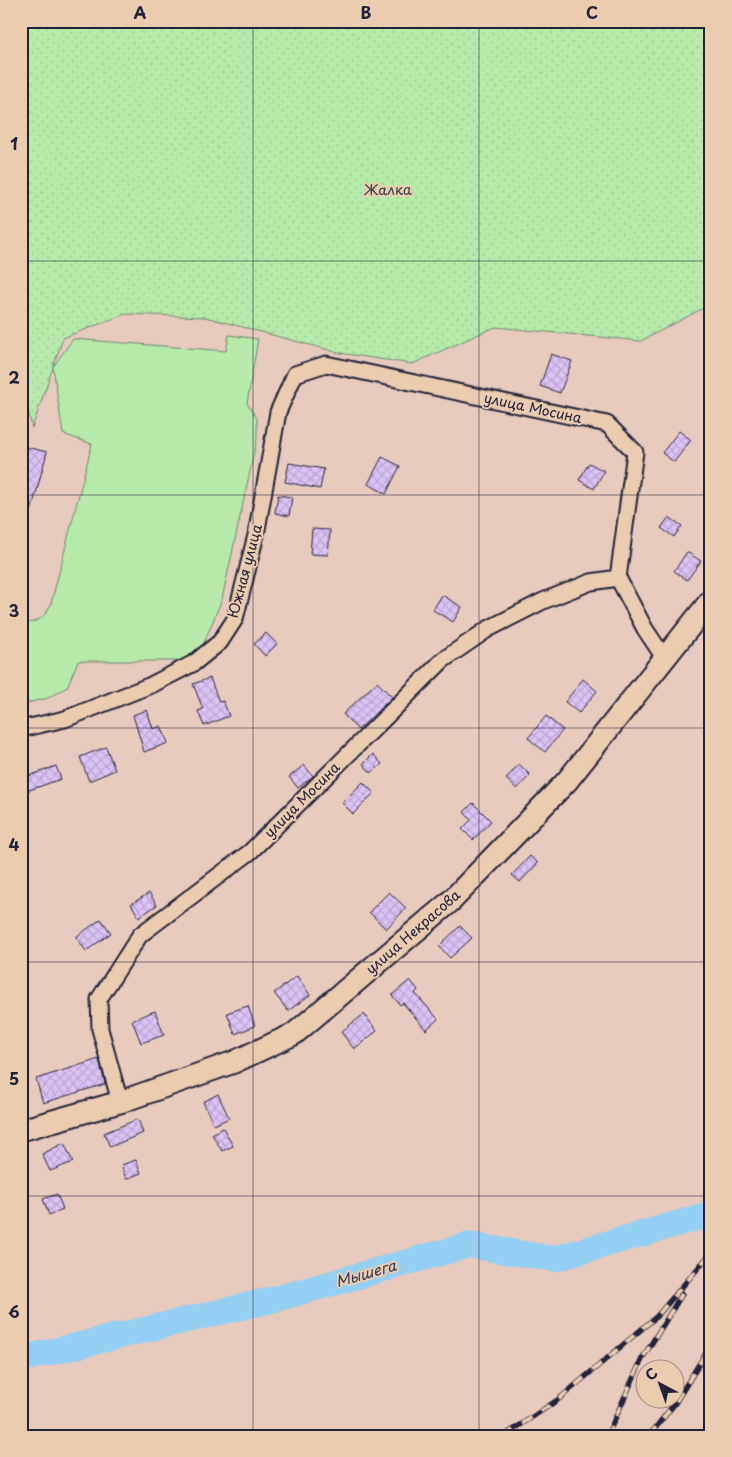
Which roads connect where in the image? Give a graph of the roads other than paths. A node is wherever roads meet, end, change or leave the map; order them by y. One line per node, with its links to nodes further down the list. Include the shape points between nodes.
1 (295, 374): 2 (street, улица Мосина, via 326,364 607,424 635,452); 5 (street, Южная улица, via 278,412 256,535 235,619 220,642 194,663 151,685 65,719)
2 (618, 578): 4 (street); 6 (street, улица Мосина, via 591,582 543,601 488,629 443,660 250,852 140,935 99,999 100,1029)
3 (711, 600): 4 (main road, улица Некрасова)
4 (665, 659): 6 (main road, улица Некрасова, via 567,781 451,901 294,1034 234,1062)
5 (21, 729)
6 (120, 1102): 7 (main road, улица Некрасова)
7 (21, 1130)

